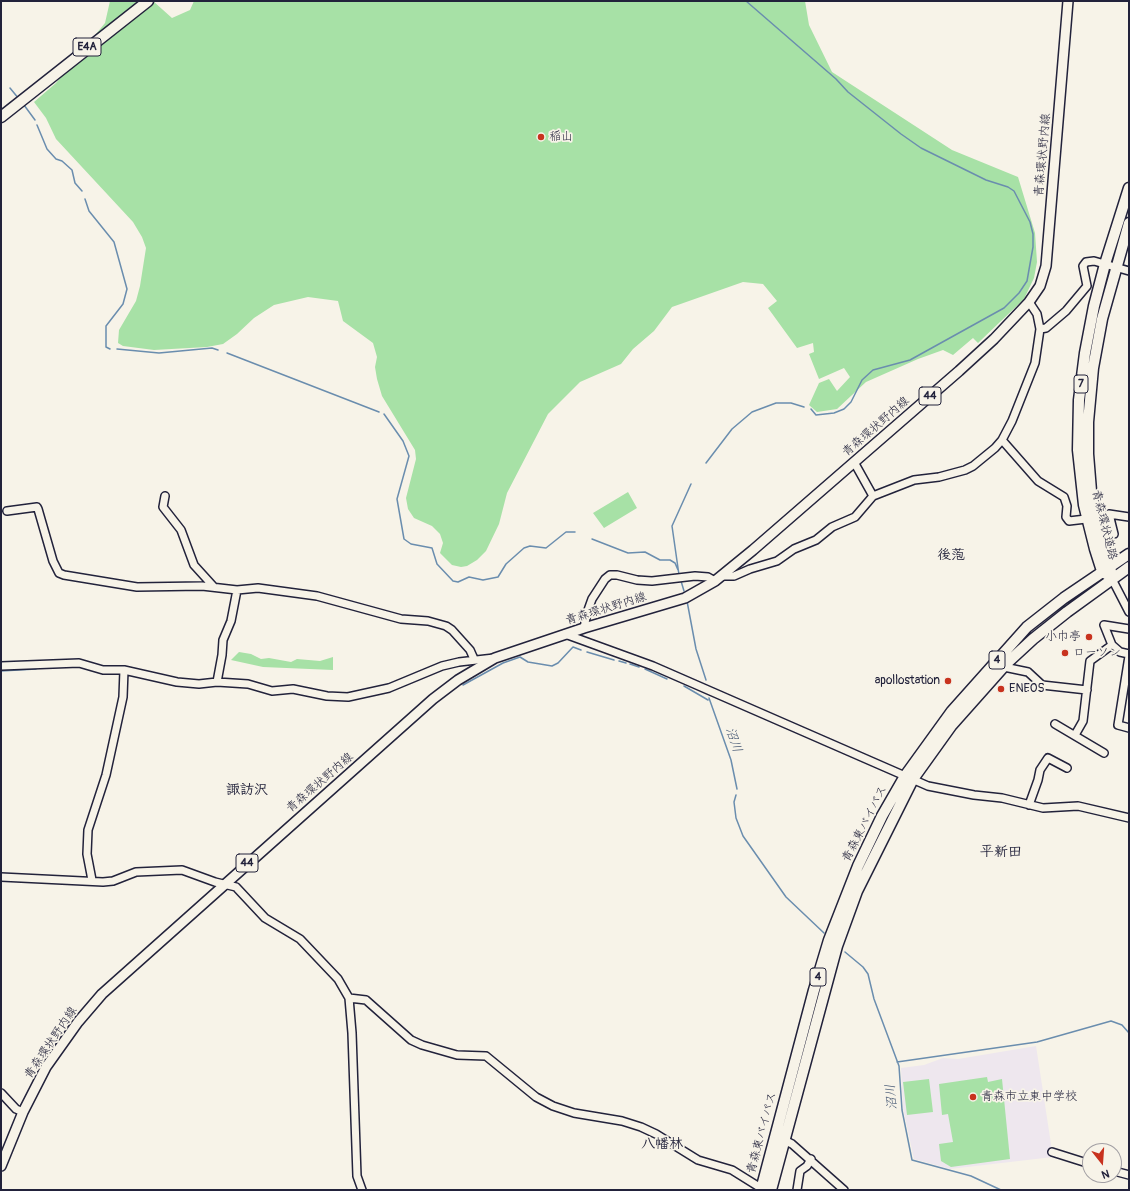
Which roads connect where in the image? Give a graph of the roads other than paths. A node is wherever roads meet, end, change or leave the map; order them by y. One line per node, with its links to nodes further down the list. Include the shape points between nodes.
1 (148, 1): 3 (highway, E4A)
2 (1068, 1): 9 (main road, 青森環状野内線 / 44, via 1046,266 1040,286)
3 (1, 117)
4 (1129, 188): 6 (highway, 青森環状道路 / 7)
5 (1129, 223): 7 (highway, 青森環状道路 / 7)
6 (1105, 264): 7 (street); 10 (street, via 1090,260 1086,262 1083,266 1087,286 1066,311 1046,328); 17 (highway, 青森環状道路 / 7, via 1085,353 1079,400 1079,462)
7 (1115, 267): 8 (street); 18 (highway, 青森環状道路 / 7, via 1098,340 1088,415 1088,472)
8 (1129, 271)
9 (1029, 302): 10 (street, via 1037,314); 12 (main road, 青森環状野内線 / 44, via 960,371)
10 (1040, 329): 11 (street, via 1035,363)
11 (1002, 440): 14 (street, via 965,470 914,480); 17 (street, via 1038,481 1064,497 1067,506 1066,517 1070,521)
12 (854, 462): 14 (street); 22 (main road, 青森環状野内線 / 44)
13 (165, 496): 24 (street, via 163,507 181,530 194,565)
14 (872, 496): 22 (street, via 856,517 832,527 816,540 794,549 777,561)
15 (7, 511): 24 (street, via 37,507 53,561 59,573 64,575 137,587)
16 (1129, 517): 18 (street, via 1109,514 1114,534)
17 (1086, 519): 21 (highway, 青森環状道路 / 7)
18 (1101, 537): 21 (highway, 青森環状道路 / 7)
19 (1129, 554): 21 (highway, 青森東バイパス / 4)
20 (1129, 567): 23 (highway, 青森東バイパス / 4)
21 (1106, 568): 23 (highway, 青森環状道路 / 7); 44 (highway, 青森東バイパス / 4, via 1028,627 952,711)
22 (718, 579): 27 (main road, 青森環状野内線 / 44, via 684,598); 27 (street, via 695,576 652,581 610,575 592,599 586,613)
23 (1112, 579): 26 (street); 35 (highway, 青森東バイパス / 4, via 1037,635)
24 (214, 587): 25 (street)
25 (237, 590): 33 (street, via 258,588 317,596 401,619 428,621 446,626 470,650); 37 (street, via 231,621 223,640)
26 (1129, 612)
27 (584, 628): 29 (main road, 青森環状野内線 / 44)
28 (1129, 629): 30 (street, via 1104,625)
29 (565, 634): 32 (main road, 青森環状野内線 / 44); 44 (street, via 653,666)
30 (1112, 645): 31 (street); 38 (street, via 1090,661)
31 (1129, 655): 40 (street, via 1118,726)
32 (495, 658): 33 (street); 49 (main road, 青森環状野内線 / 44, via 458,680 433,699)
33 (474, 659): 37 (street, via 442,666 389,688 348,697 327,696 293,689 272,691 248,684)
34 (1, 666): 36 (street, via 79,663 103,670)
35 (1004, 667): 38 (street, via 1028,672 1042,685); 44 (highway, 青森東バイパス / 4)
36 (124, 670): 37 (street, via 177,682); 48 (street, via 123,696 106,775 88,830 86,854)
37 (217, 682)
38 (1087, 690): 41 (street, via 1083,721)
39 (1055, 724): 41 (street)
40 (1129, 728)
41 (1075, 735): 42 (street)
42 (1104, 753)
43 (1067, 768): 45 (street, via 1048,758 1040,770)
44 (909, 777): 45 (street, via 928,786); 53 (highway, 青森東バイパス / 4, via 857,891 837,946); 58 (highway, 青森東バイパス / 4, via 882,816 858,866 829,940)
45 (1029, 805): 46 (street, via 1043,808 1078,806)
46 (1129, 818)
47 (1, 877): 48 (street)
48 (92, 880): 49 (street, via 113,881 136,872 167,869 182,870)
49 (224, 884): 50 (street, via 236,887 265,918 300,939 338,979); 52 (main road, 青森環状野内線 / 44, via 102,994 46,1067)
50 (349, 998): 58 (street, via 366,1000 411,1040 422,1045 457,1055 486,1056 536,1097 552,1106 574,1113 622,1120 641,1127 698,1160 732,1170); 59 (street, via 357,1176)
51 (1, 1093): 52 (street, via 16,1109)
52 (23, 1112): 57 (main road, 青森環状野内線 / 44)
53 (784, 1140): 55 (street); 58 (highway, 青森東バイパス / 4)
54 (1052, 1152): 56 (street)
55 (811, 1159): 60 (street, via 808,1166 800,1171); 61 (street)
56 (1082, 1161)
57 (1, 1166)
58 (764, 1189)
59 (362, 1190)
60 (797, 1190)
61 (844, 1190)

